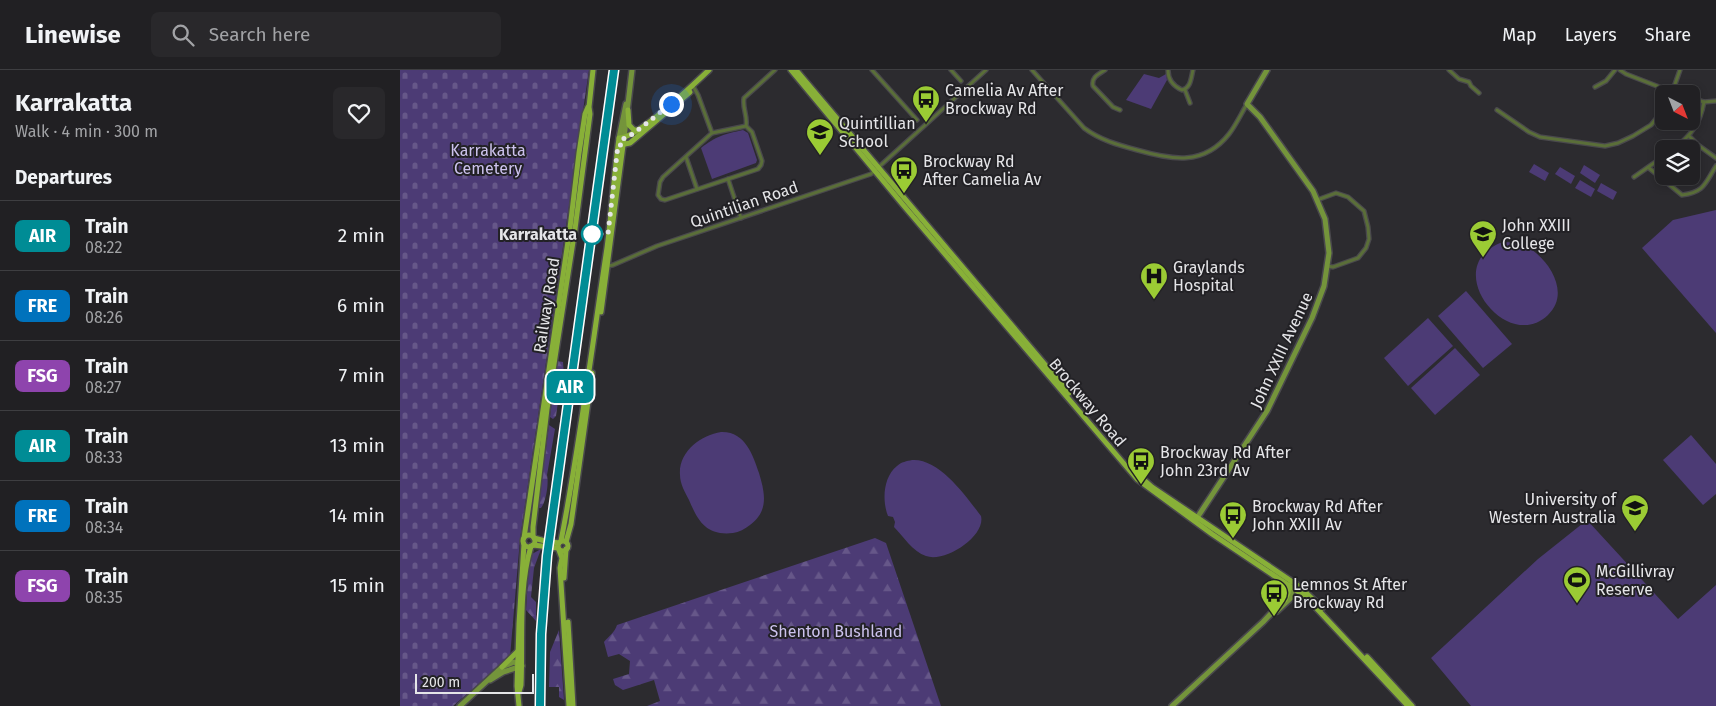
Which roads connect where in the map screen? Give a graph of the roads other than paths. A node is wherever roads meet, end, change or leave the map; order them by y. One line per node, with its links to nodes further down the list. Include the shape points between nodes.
1 (593, 70): 32 (main road, Railway Road)
2 (632, 70): 25 (street)
3 (709, 70): 21 (main road)
4 (714, 70): 21 (main road)
5 (775, 70): 38 (street, via 744,98)
6 (872, 70): 36 (street)
7 (951, 70): 19 (street)
8 (986, 70): 50 (street)
9 (1032, 70): 31 (street, via 1090,132 1114,143 1166,158 1195,157 1218,145)
10 (1105, 70): 34 (street, via 1095,77 1093,86)
11 (1168, 70): 24 (street, via 1168,79)
12 (1193, 70): 24 (street)
13 (1267, 70): 31 (street)
14 (1449, 70): 26 (street, via 1459,79 1469,82)
15 (1615, 70): 22 (street, via 1606,82)
16 (1620, 70): 23 (street)
17 (1680, 70): 20 (street)
18 (796, 71): 50 (main road, Brockway Road)
19 (961, 80)
20 (1675, 85)
21 (693, 87): 39 (main road); 40 (street); 44 (main road, via 630,143)
22 (1595, 87)
23 (1655, 87)
24 (1185, 90): 30 (street)
25 (630, 91): 33 (street); 42 (street, via 624,110)
26 (1479, 93)
27 (1700, 101): 29 (street)
28 (1716, 101): 29 (street)
29 (1704, 102): 41 (street, via 1702,114)
30 (1190, 103)
31 (1247, 104): 54 (street, John XXIII Avenue, via 1260,117)
32 (589, 107): 59 (main road, Railway Road, via 575,227 547,409); 60 (main road, Railway Road, via 579,153)
33 (628, 110): 39 (main road, via 629,125); 42 (street)
34 (1120, 110)
35 (1497, 110): 37 (street, via 1540,137 1604,146 1633,136)
36 (917, 120)
37 (1655, 120)
38 (746, 126): 40 (street); 52 (street, via 752,132 761,165 758,169)
39 (638, 130): 42 (main road)
40 (712, 133): 45 (street)
41 (1689, 136): 43 (street); 46 (street)
42 (622, 138): 44 (main road)
43 (1684, 140)
44 (620, 145): 56 (main road)
45 (686, 157): 53 (street); 53 (street, via 663,177 658,194 665,200)
46 (1716, 158)
47 (1655, 163): 49 (street)
48 (1716, 166): 49 (street, via 1701,190 1682,195)
49 (1649, 168): 51 (street)
50 (877, 169): 55 (street, Quintilian Road, via 871,174); 58 (main road, Brockway Road, via 1135,472)
51 (1634, 177)
52 (728, 179): 53 (street); 55 (street)
53 (697, 189)
54 (1317, 201): 57 (street, John XXIII Avenue, via 1325,219); 57 (street, via 1336,193 1348,197 1364,210 1368,227 1369,239 1358,258)
55 (741, 218): 56 (street, Quintilian Road, via 617,263)
56 (606, 264): 61 (main road, via 578,477)
57 (1328, 266): 58 (street, John XXIII Avenue, via 1312,318 1267,411)
58 (1196, 520): 63 (main road, Brockway Road); 64 (main road, Brockway Road)
59 (534, 537): 60 (main road, via 528,535); 61 (main road); 62 (main road)
60 (524, 541): 62 (main road, via 527,546); 67 (main road, Railway Road)
61 (561, 545): 62 (main road); 73 (main road); 74 (main road, via 568,547 564,580)
62 (532, 546): 68 (main road, Railway Road, via 526,567)
63 (1289, 585): 64 (main road, Brockway Road); 65 (main road)
64 (1297, 588): 65 (street); 66 (street, via 1288,601); 76 (main road, Brockway Road); 77 (main road, Brockway Road, via 1315,600)
65 (1285, 600): 66 (street)
66 (1264, 622): 75 (street)
67 (518, 651): 68 (main road, Railway Road); 69 (main road)
68 (519, 666): 69 (street, via 512,662); 70 (street); 72 (main road, Railway Road, via 522,685)
69 (502, 667): 70 (street)
70 (490, 680): 71 (street)
71 (460, 706)
72 (519, 706)
73 (569, 706)
74 (573, 706)
75 (1172, 706)
76 (1408, 706)
77 (1412, 706)

